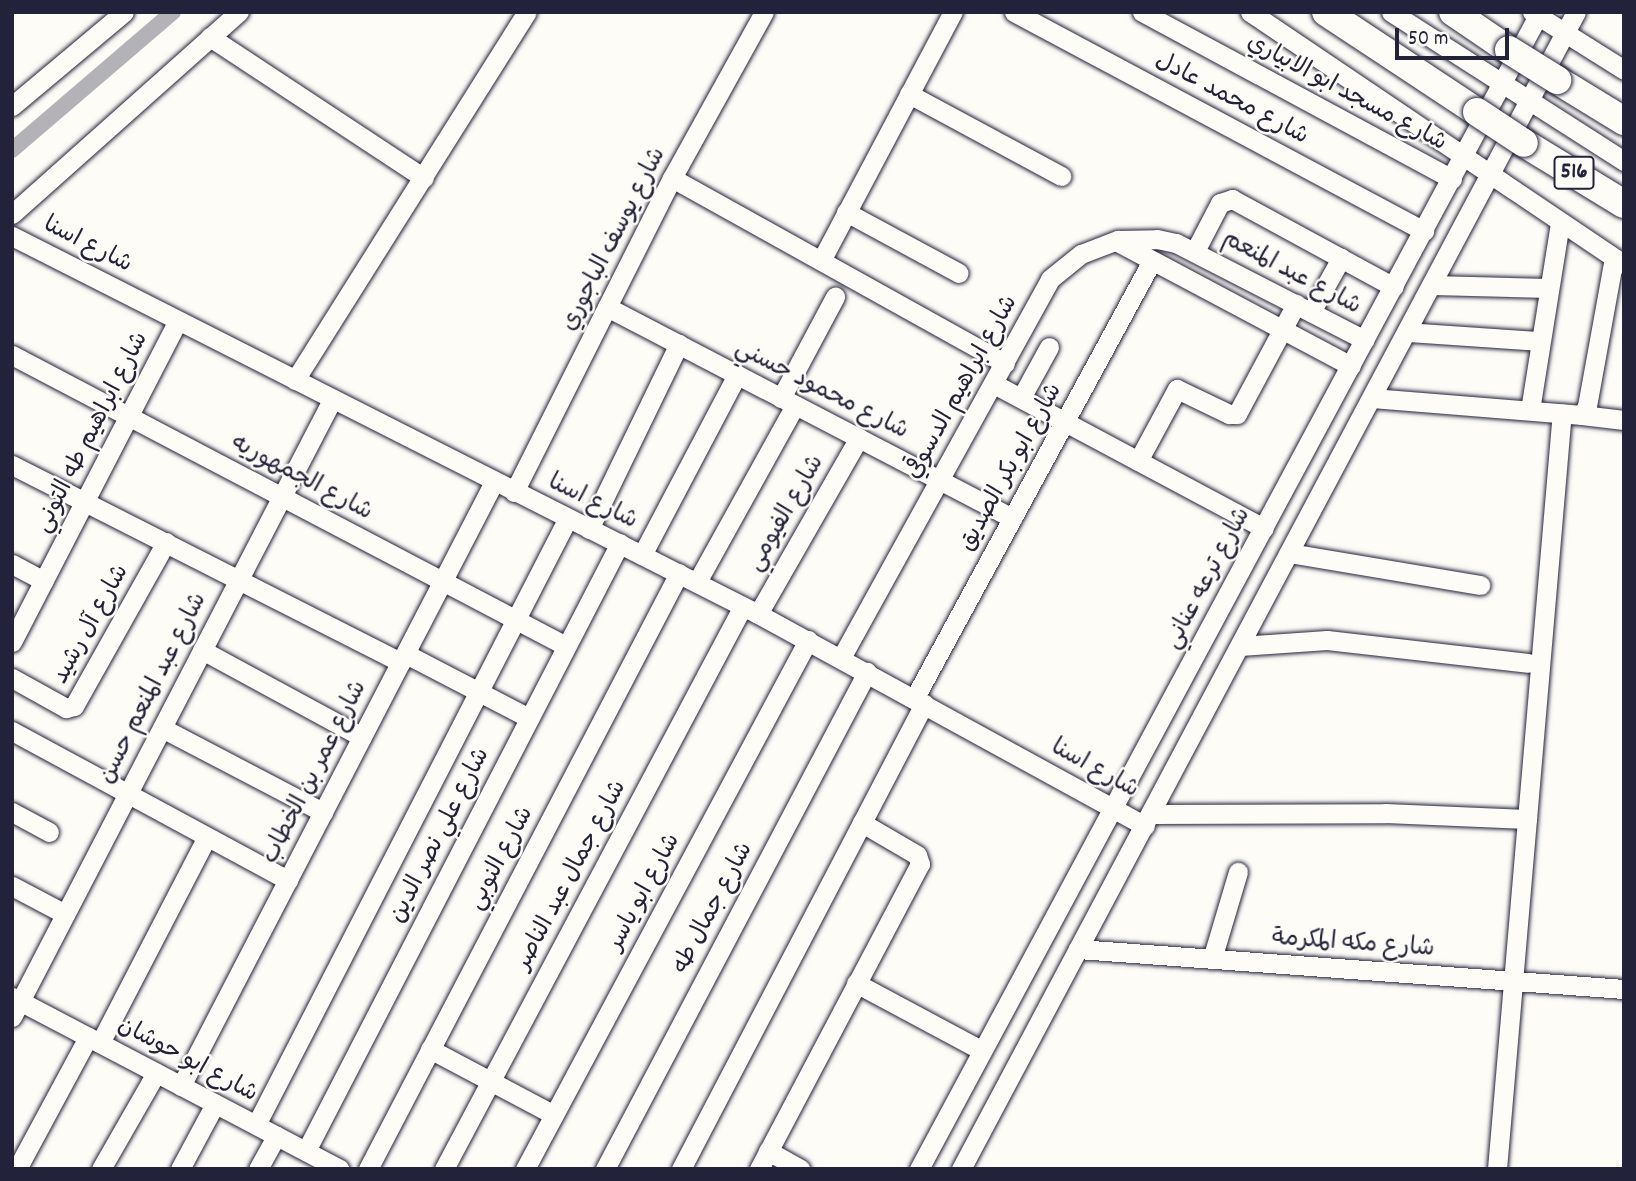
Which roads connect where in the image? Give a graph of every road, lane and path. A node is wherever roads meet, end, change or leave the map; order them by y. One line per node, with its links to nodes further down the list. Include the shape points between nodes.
1 (124, 12): 18 (street)
2 (239, 12): 15 (street)
3 (527, 12): 24 (street)
4 (764, 12): 25 (street, شارع يوسف الباجوري)
5 (953, 12): 17 (street)
6 (1014, 12): 31 (street, شارع محمد عادل)
7 (1142, 12): 26 (street, شارع مسجد ابو الابياري)
8 (1251, 12): 20 (street)
9 (1326, 12): 27 (highway, 516, bridge)
10 (1391, 12): 21 (street)
11 (1452, 12): 19 (highway, bridge)
12 (1576, 12): 14 (street)
13 (1537, 14): 14 (street); 20 (street, شارع ترعه عناني)
14 (1566, 33): 16 (street); 22 (street)
15 (210, 37): 24 (street); 29 (street)
16 (1624, 70)
17 (909, 94): 23 (street); 28 (street)
18 (12, 107)
19 (1624, 121)
20 (1464, 157): 22 (street); 26 (street, شارع ترعه عناني)
21 (1624, 161)
22 (1490, 175): 30 (street); 41 (street)
23 (1061, 177)
24 (424, 178): 59 (street)
25 (672, 178): 36 (street); 46 (street, شارع يوسف الباجوري)
26 (1452, 179): 31 (street, شارع ترعه عناني)
27 (1624, 204)
28 (846, 212): 36 (street); 39 (street)
29 (12, 214)
30 (1560, 222): 38 (street); 43 (street)
31 (1424, 231): 42 (street, شارع ترعه عناني)
32 (12, 236): 48 (street, شارع اسنا)
33 (1116, 241): 34 (street, شارع ابراهيم الدسوقي, via 1157,239); 37 (street); 56 (street, شارع ابراهيم الدسوقي, via 1081,254 1050,279)
34 (1195, 250): 35 (street, via 1220,203 1232,199); 40 (street, شارع عبد المنعم)
35 (1341, 258): 42 (street); 47 (street)
36 (821, 259): 56 (street)
37 (1152, 260): 45 (street); 69 (street, شارع ابو بكر الصديق)
38 (1619, 261): 66 (street, via 1587,405)
39 (959, 273)
40 (1250, 280): 45 (street); 47 (street, شارع عبد المنعم)
41 (1432, 285): 43 (street); 50 (street)
42 (1394, 287): 51 (street, شارع ترعه عناني)
43 (1549, 288): 52 (street)
44 (835, 297): 64 (street)
45 (1237, 305): 49 (street)
46 (607, 307): 53 (street, شارع محمود حسني); 75 (street, شارع يوسف الباجوري)
47 (1304, 308): 49 (street); 51 (street, شارع عبد المنعم)
48 (178, 320): 59 (street, شارع اسنا); 67 (street, شارع ابراهيم طه التوني)
49 (1282, 329): 57 (street); 71 (street, via 1237,414 1177,389)
50 (1407, 332): 52 (street); 62 (street)
51 (1365, 340): 57 (street, شارع ترعه عناني)
52 (1539, 341): 65 (street)
53 (679, 344): 58 (street, شارع محمود حسني); 81 (street)
54 (1049, 347): 61 (street)
55 (12, 355): 67 (street, شارع الجمهوريه)
56 (1005, 363): 60 (street, شارع ابراهيم الدسوقي)
57 (1351, 366): 80 (street, شارع ترعه عناني)
58 (737, 375): 64 (street, شارع محمود حسني); 85 (street)
59 (295, 380): 63 (street, شارع اسنا)
60 (994, 384): 61 (street); 73 (street, شارع ابراهيم الدسوقي)
61 (1021, 398): 69 (street)
62 (1372, 398): 65 (street); 84 (street)
63 (332, 400): 74 (street, شارع اسنا); 76 (street, شارع عبد المنعم حسن)
64 (788, 401): 70 (street, شارع محمود حسني); 91 (street)
65 (1530, 410): 66 (street)
66 (1572, 414): 68 (street); 115 (street)
67 (129, 416): 76 (street, شارع الجمهوريه); 77 (street, شارع ابراهيم طه التوني)
68 (1624, 420)
69 (1066, 423): 71 (street); 79 (street, شارع ابو بكر الصديق)
70 (859, 438): 73 (street, شارع محمود حسني); 93 (street, شارع الفيومي)
71 (1138, 461): 80 (street)
72 (12, 464): 77 (street)
73 (940, 480): 79 (street, شارع محمود حسني); 101 (street, شارع ابراهيم الدسوقي)
74 (494, 482): 75 (street, شارع اسنا); 90 (street, شارع عمر بن الخطاب)
75 (514, 492): 78 (street, شارع اسنا)
76 (282, 496): 88 (street, شارع عبد المنعم حسن); 90 (street, شارع الجمهوريه)
77 (85, 501): 82 (street); 89 (street, شارع ابراهيم طه التوني)
78 (568, 518): 81 (street, شارع اسنا); 94 (street)
79 (1012, 518): 106 (street, شارع ابو بكر الصديق)
80 (1264, 528): 112 (street, شارع ترعه عناني)
81 (589, 529): 83 (street, شارع اسنا)
82 (166, 542): 88 (street); 104 (street, شارع آل رشيد, via 74,706 66,708)
83 (620, 544): 85 (street, شارع اسنا); 97 (street, شارع علي نصر الدين)
84 (1289, 553): 92 (street); 98 (street)
85 (642, 555): 87 (street, شارع اسنا)
86 (12, 565): 89 (street)
87 (679, 573): 91 (street, شارع اسنا); 131 (street, شارع النوبي)
88 (239, 579): 99 (street, شارع عبد المنعم حسن); 100 (street)
89 (44, 581): 96 (street, شارع ابراهيم طه التوني)
90 (443, 581): 94 (street, شارع الجمهوريه); 100 (street, شارع عمر بن الخطاب)
91 (697, 582): 93 (street, شارع اسنا)
92 (1480, 585)
93 (751, 610): 95 (street, شارع اسنا); 134 (street, شارع جمال عبد الناصر)
94 (516, 620): 97 (street, شارع الجمهوريه); 105 (street)
95 (808, 640): 101 (street, شارع اسنا); 137 (street, شارع ابو ياسر)
96 (12, 642)
97 (566, 646): 107 (street, شارع علي نصر الدين)
98 (1240, 646): 102 (street, via 1327,640); 116 (street)
99 (202, 650): 108 (street, شارع عبد المنعم حسن); 110 (street)
100 (403, 657): 105 (street); 110 (street, شارع عمر بن الخطاب)
101 (841, 658): 103 (street, شارع اسنا)
102 (1528, 663)
103 (867, 672): 106 (street, شارع اسنا); 150 (street, شارع جمال طه)
104 (12, 678)
105 (478, 692): 107 (street); 138 (street)
106 (919, 702): 112 (street, شارع اسنا); 117 (street, شارع ابو بكر الصديق)
107 (529, 718): 140 (street, شارع علي نصر الدين)
108 (162, 728): 111 (street, شارع عبد المنعم حسن); 113 (street)
109 (12, 731): 111 (street)
110 (362, 737): 113 (street, شارع عمر بن الخطاب)
111 (128, 794): 119 (street); 123 (street, شارع عبد المنعم حسن)
112 (1113, 808): 116 (street, شارع اسنا); 132 (street, شارع ترعه عناني)
113 (323, 812): 121 (street, شارع عمر بن الخطاب)
114 (12, 813): 118 (street)
115 (1527, 819): 116 (street, via 1384,813); 126 (street)
116 (1148, 820): 124 (street)
117 (862, 823): 127 (street, via 918,855 920,864); 151 (street, شارع ابو بكر الصديق)
118 (49, 831)
119 (207, 837): 121 (street); 130 (street)
120 (1238, 872): 125 (street)
121 (288, 880): 135 (street, شارع عمر بن الخطاب)
122 (12, 886): 123 (street)
123 (65, 914): 129 (street, شارع عبد المنعم حسن)
124 (1078, 949): 125 (street, شارع مكه المكرمة); 155 (street)
125 (1212, 959): 126 (street, شارع مكه المكرمة)
126 (1512, 982): 128 (street, شارع مكه المكرمة); 156 (street)
127 (856, 984): 132 (street); 141 (street)
128 (1624, 989)
129 (15, 1005): 130 (street, شارع ابو حوشان)
130 (94, 1040): 133 (street, شارع ابو حوشان); 143 (street)
131 (430, 1049): 134 (street); 147 (street, شارع النوبي)
132 (981, 1050): 154 (street, شارع ترعه عناني)
133 (156, 1073): 135 (street, شارع ابو حوشان); 144 (street)
134 (491, 1081): 137 (street); 148 (street, شارع جمال عبد الناصر)
135 (181, 1086): 136 (street, شارع ابو حوشان)
136 (215, 1104): 138 (street, شارع ابو حوشان); 145 (street)
137 (554, 1115): 149 (street, شارع ابو ياسر)
138 (256, 1125): 139 (street, شارع ابو حوشان)
139 (276, 1136): 140 (street, شارع ابو حوشان); 146 (street)
140 (306, 1151): 142 (street, شارع ابو حوشان)
141 (768, 1151): 152 (street); 153 (street)
142 (337, 1168)
143 (17, 1169)
144 (101, 1169)
145 (180, 1169)
146 (258, 1169)
147 (368, 1169)
148 (444, 1169)
149 (525, 1169)
150 (605, 1169)
151 (681, 1169)
152 (759, 1169)
153 (800, 1169)
154 (919, 1169)
155 (961, 1169)
156 (1497, 1169)

